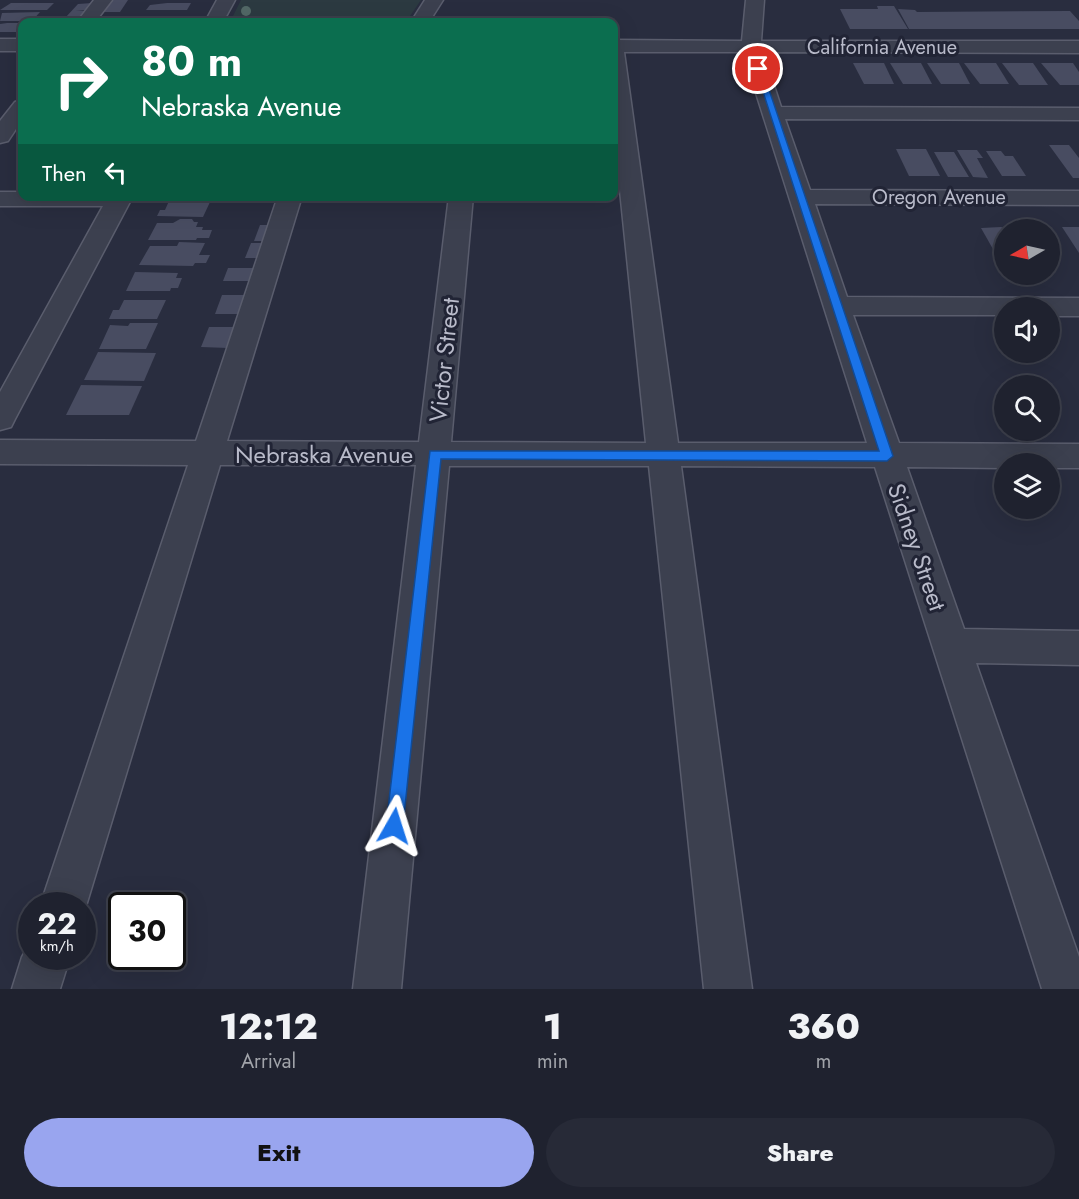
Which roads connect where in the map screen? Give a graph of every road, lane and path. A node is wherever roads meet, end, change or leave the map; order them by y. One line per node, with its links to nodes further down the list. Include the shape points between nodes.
1 (103, 0): 5 (street)
2 (226, 0): 6 (street)
3 (434, 0): 7 (street)
4 (755, 0): 11 (street, Sidney Street)
5 (89, 18)
6 (216, 18)
7 (423, 18)
8 (0, 45): 9 (street)
9 (18, 45)
10 (618, 46): 11 (street, California Avenue)
11 (751, 46): 12 (street, California Avenue); 15 (street, Sidney Street)
12 (1079, 47)
13 (618, 79): 31 (street)
14 (14, 109): 17 (street)
15 (772, 113): 16 (street); 18 (street, Sidney Street)
16 (1079, 114)
17 (0, 136)
18 (800, 197): 21 (street, Oregon Avenue); 25 (street, Sidney Street)
19 (0, 198): 20 (street)
20 (18, 198)
21 (1079, 198)
22 (118, 201): 27 (street)
23 (288, 201): 29 (street)
24 (460, 201): 30 (street, Victor Street)
25 (836, 306): 26 (street); 32 (street, Sidney Street)
26 (1079, 307)
27 (0, 419)
28 (0, 452): 29 (street, Nebraska Avenue)
29 (209, 453): 30 (street, Nebraska Avenue); 36 (street)
30 (435, 454): 31 (street, Nebraska Avenue); 40 (street, Victor Street)
31 (663, 455): 32 (street, Nebraska Avenue); 41 (street)
32 (887, 456): 33 (street, Nebraska Avenue); 34 (street, Sidney Street)
33 (1079, 456)
34 (951, 646): 35 (street); 37 (street, Sidney Street)
35 (1079, 648)
36 (68, 892)
37 (1065, 944): 42 (street, Sidney Street)
38 (42, 970): 39 (street)
39 (36, 989)
40 (377, 989)
41 (728, 989)
42 (1066, 989)

